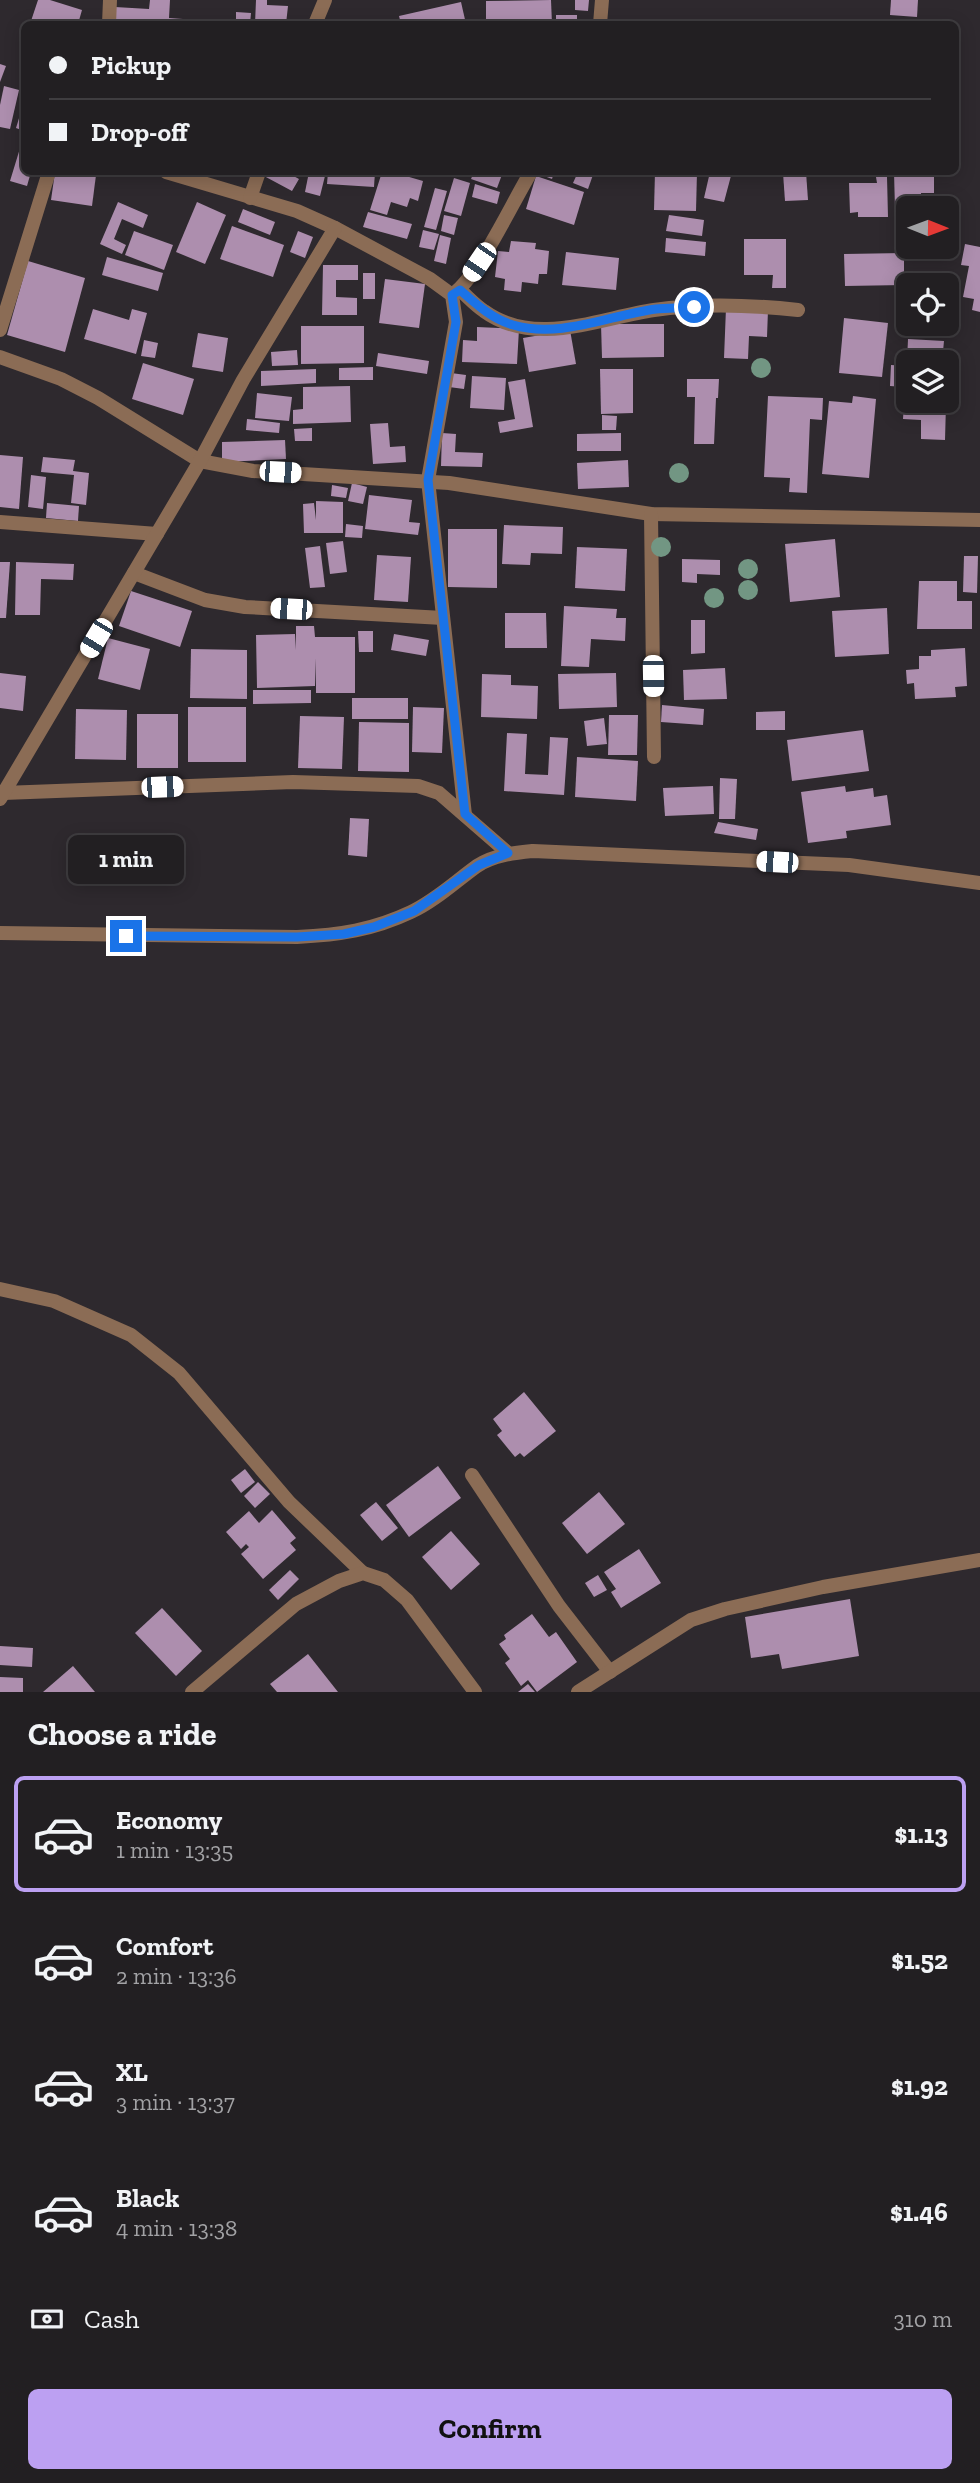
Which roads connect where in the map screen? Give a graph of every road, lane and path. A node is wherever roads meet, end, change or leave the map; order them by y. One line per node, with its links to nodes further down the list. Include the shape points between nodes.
1 (110, 0): 4 (street)
2 (325, 0): 5 (street)
3 (603, 0): 6 (street)
4 (109, 21)
5 (316, 21)
6 (600, 21)
7 (48, 175): 15 (street)
8 (176, 175): 11 (street)
9 (257, 175): 11 (street)
10 (529, 175): 13 (street, via 479,262)
11 (250, 198): 12 (street)
12 (335, 228): 13 (street); 17 (street)
13 (456, 292): 14 (street, via 510,325 530,329 554,330 656,309 755,305); 18 (street, via 456,322)
14 (798, 310)
15 (0, 330)
16 (0, 357): 17 (street, via 98,398)
17 (200, 461): 18 (street, via 253,471); 22 (street)
18 (428, 480): 19 (street); 24 (street)
19 (651, 514): 20 (street); 25 (street)
20 (980, 520)
21 (0, 522): 22 (street)
22 (157, 534): 23 (street)
23 (134, 573): 24 (street, via 205,600 245,607); 26 (street)
24 (443, 618): 27 (street)
25 (654, 757)
26 (2, 796): 27 (street, via 293,782 418,786 439,793)
27 (465, 814): 28 (street)
28 (508, 853): 29 (street, via 849,865); 30 (street, via 479,865 414,911 344,934)
29 (980, 883)
30 (0, 933)
31 (0, 1289): 34 (street, via 54,1301 131,1335 179,1373 289,1502)
32 (472, 1475): 35 (street, via 559,1606)
33 (980, 1560): 35 (street, via 724,1609 691,1620)
34 (363, 1573): 36 (street, via 296,1604); 37 (street, via 384,1580 407,1600)
35 (610, 1672): 38 (street)
36 (192, 1692)
37 (475, 1692)
38 (578, 1692)

